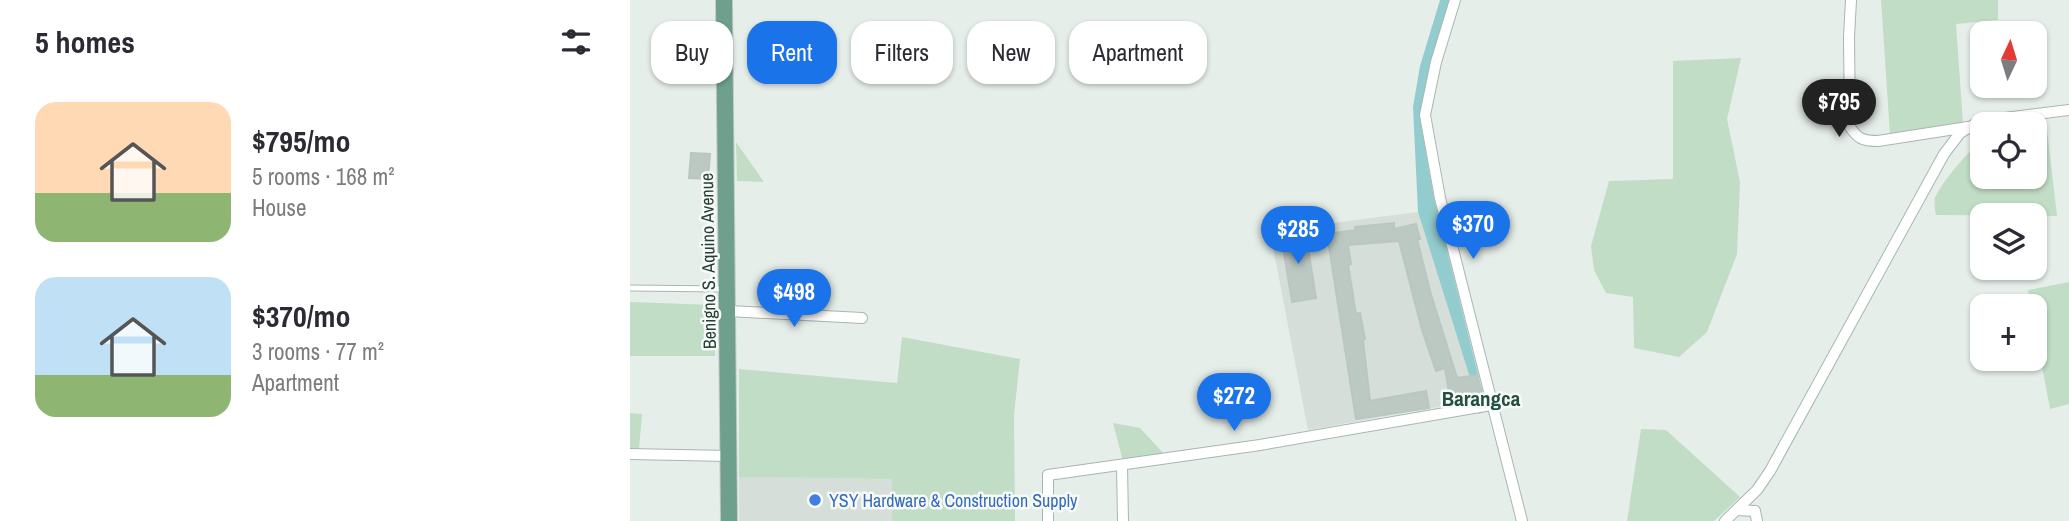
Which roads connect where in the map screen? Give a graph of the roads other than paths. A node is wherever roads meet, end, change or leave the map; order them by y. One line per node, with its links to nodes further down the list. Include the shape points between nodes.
1 (724, 0): 9 (main road, Benigno S. Aquino Avenue)
2 (1455, 0): 12 (street, via 1426,115 1440,198)
3 (1851, 0): 6 (street, via 1850,127 1858,138 1878,141)
4 (2069, 110): 5 (street)
5 (2047, 113)
6 (1970, 126)
7 (1970, 127): 16 (street, via 1944,154 1770,471)
8 (630, 288): 9 (lane)
9 (727, 289): 10 (main road, Benigno S. Aquino Avenue)
10 (728, 311): 11 (street); 14 (main road, Benigno S. Aquino Avenue)
11 (862, 318)
12 (1491, 405): 15 (street); 20 (street)
13 (630, 454): 14 (street)
14 (729, 456): 17 (main road, Benigno S. Aquino Avenue)
15 (1122, 465): 18 (street, via 1048,475); 19 (street)
16 (1737, 510): 21 (street); 22 (street, via 1755,511)
17 (729, 521)
18 (1048, 521)
19 (1124, 521)
20 (1522, 521)
21 (1725, 521)
22 (1757, 521)

